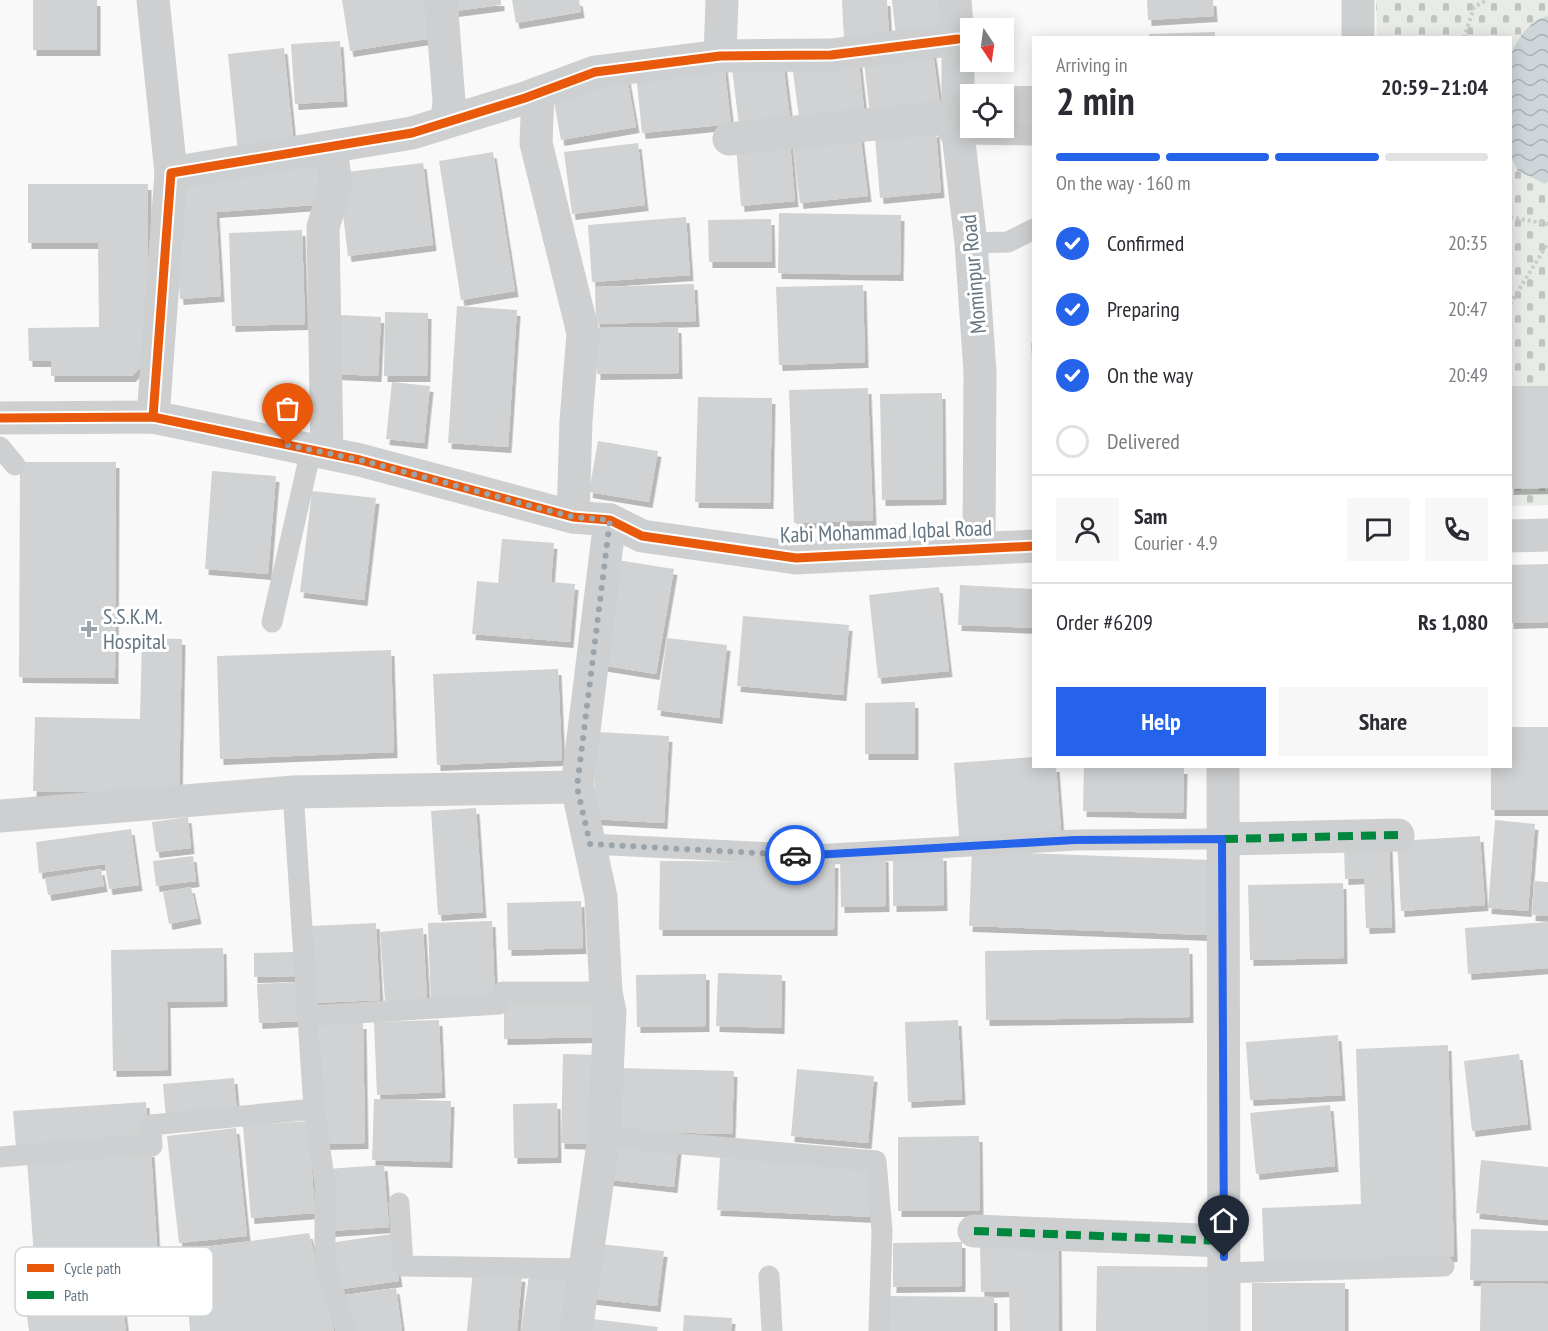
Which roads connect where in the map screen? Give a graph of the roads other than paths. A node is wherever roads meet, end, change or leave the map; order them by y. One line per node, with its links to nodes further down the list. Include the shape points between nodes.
1 (153, 0): 15 (street)
2 (441, 0): 10 (street)
3 (722, 0): 8 (street)
4 (955, 0): 7 (street, Mominpur Road)
5 (1358, 0): 6 (street)
6 (1358, 36)
7 (958, 39): 8 (street, via 831,55); 11 (street, Mominpur Road)
8 (720, 56): 9 (street, via 595,72)
9 (538, 93): 10 (street); 23 (street, via 536,143 583,333)
10 (447, 122): 14 (street, via 412,133)
11 (958, 134): 12 (lane); 13 (street, via 942,117); 17 (street, Mominpur Road)
12 (1032, 135)
13 (729, 139)
14 (331, 147): 15 (street); 21 (street, via 336,186 323,227)
15 (171, 173): 18 (street)
16 (1032, 230): 17 (lane, via 1008,242)
17 (972, 243): 28 (street, Mominpur Road, via 980,372)
18 (153, 417): 19 (street, Kabi Mohammad Iqbal Road); 21 (street, Kabi Mohammad Iqbal Road)
19 (0, 418)
20 (0, 447): 22 (lane)
21 (319, 452): 23 (street, Kabi Mohammad Iqbal Road); 29 (lane)
22 (15, 465)
23 (573, 517): 24 (street, Kabi Mohammad Iqbal Road)
24 (610, 520): 28 (street, Kabi Mohammad Iqbal Road, via 642,536 796,558); 31 (street)
25 (1512, 536): 26 (street)
26 (1548, 536)
27 (1032, 546): 28 (street, Kabi Mohammad Iqbal Road)
28 (979, 549)
29 (272, 622)
30 (1223, 768): 35 (street)
31 (577, 787): 32 (street); 36 (street)
32 (293, 792): 33 (street); 38 (lane)
33 (0, 816)
34 (1398, 835): 35 (street)
35 (1222, 839): 36 (lane, via 1075,840 813,855); 44 (street)
36 (590, 844): 37 (street, via 601,897)
37 (606, 992): 38 (lane, via 503,992 499,1004); 40 (street, via 610,1011)
38 (309, 1016): 39 (lane)
39 (314, 1109): 41 (lane, via 151,1125 152,1146); 49 (lane, via 325,1184 325,1264)
40 (604, 1137): 46 (street); 52 (lane, via 876,1161 882,1231)
41 (0, 1157)
42 (399, 1203): 46 (lane, via 403,1266)
43 (974, 1232): 44 (street)
44 (1224, 1241): 47 (street)
45 (1444, 1266): 47 (lane)
46 (585, 1269): 50 (street)
47 (1224, 1273): 53 (street)
48 (768, 1276): 51 (lane)
49 (346, 1331)
50 (576, 1331)
51 (772, 1331)
52 (879, 1331)
53 (1224, 1331)

